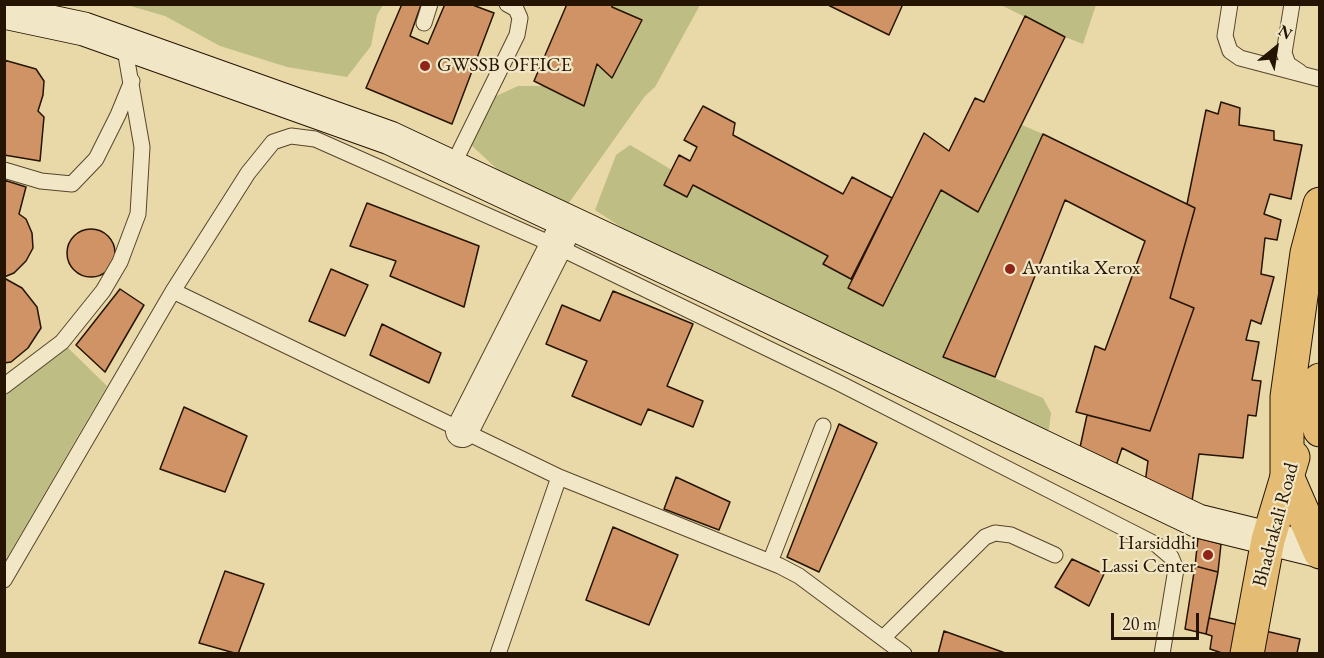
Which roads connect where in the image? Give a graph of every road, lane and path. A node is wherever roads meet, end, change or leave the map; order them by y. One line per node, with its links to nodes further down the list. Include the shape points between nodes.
1 (430, 4): 6 (lane)
2 (507, 4): 11 (lane, via 516,9 520,18 517,35)
3 (1230, 4): 8 (lane, via 1225,36 1230,51 1240,58)
4 (1292, 4): 8 (lane, via 1284,53 1288,64)
5 (4, 12): 7 (street, via 84,29)
6 (424, 23)
7 (124, 44): 10 (lane); 11 (street, via 390,138)
8 (1302, 74): 9 (lane)
9 (1320, 79)
10 (132, 81): 12 (lane, via 96,159 72,184 40,181); 17 (lane, via 142,147 138,214 120,262 103,291 62,342)
11 (452, 167): 14 (street)
12 (4, 170)
13 (1320, 204): 18 (main road, Bhadrakali Road, via 1306,253)
14 (562, 234): 16 (lane, via 315,139 291,136 273,142 249,173); 20 (street); 23 (street, via 1198,521); 31 (lane, via 837,382 1157,545 1171,557 1176,569)
15 (1320, 271): 18 (street)
16 (173, 291): 20 (lane); 27 (lane)
17 (4, 386)
18 (1313, 392): 21 (main road, Bhadrakali Road)
19 (823, 426): 26 (lane)
20 (462, 431): 22 (lane)
21 (1287, 476): 23 (main road, Bhadrakali Road); 24 (main road)
22 (559, 477): 26 (lane); 29 (lane)
23 (1268, 540): 24 (street); 32 (main road, Bhadrakali Road)
24 (1319, 551)
25 (1055, 555): 28 (lane, via 1011,536 995,533 985,537)
26 (770, 562): 28 (lane, via 799,576)
27 (4, 580)
28 (883, 638): 30 (lane)
29 (498, 654)
30 (904, 654)
31 (1162, 654)
32 (1247, 654)

